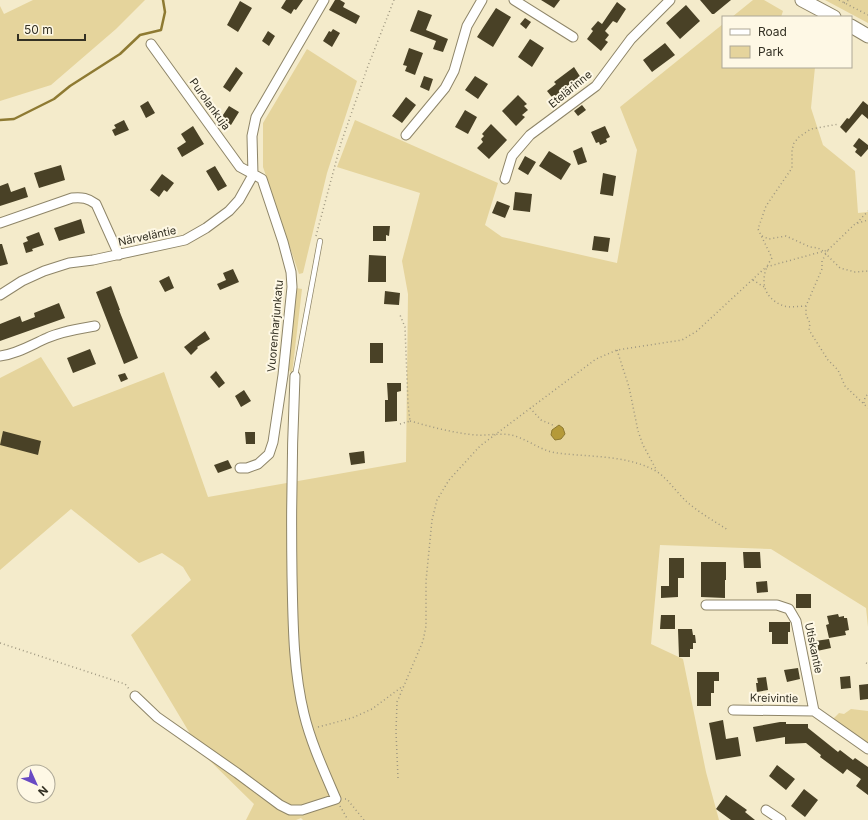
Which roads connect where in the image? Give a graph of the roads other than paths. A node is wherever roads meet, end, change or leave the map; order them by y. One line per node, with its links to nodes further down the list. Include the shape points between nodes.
1 (324, 0): 12 (street, via 256,118 252,136)
2 (482, 0): 11 (street, via 467,26 454,71 445,88)
3 (514, 0): 9 (street)
4 (670, 0): 13 (street, Etelärinne, via 631,39 596,86 530,135 512,156)
5 (802, 0): 6 (street)
6 (832, 16)
7 (852, 27): 8 (street)
8 (868, 36)
9 (573, 37)
10 (151, 44): 12 (street, Purolankuja, via 240,167)
11 (406, 136)
12 (253, 175): 16 (street, Närveläntie, via 239,200 206,228 185,240); 21 (street, Vuorenharjunkatu, via 262,178 285,249 292,287 273,442 269,454 258,464)
13 (505, 178)
14 (0, 223): 16 (street, via 72,198 83,197 96,204)
15 (317, 240): 20 (lane)
16 (119, 254): 17 (street, Närveläntie, via 69,263 44,271)
17 (0, 295)
18 (95, 326): 19 (street, via 69,330 9,355)
19 (0, 356)
20 (295, 376): 23 (street, via 291,479 292,604 296,667 314,750 336,799 302,810 290,810 280,805 157,717)
21 (240, 468)
22 (706, 604): 25 (street, Utiskantie, via 777,605 788,609 796,621)
23 (135, 696)
24 (733, 710): 25 (street, Kreivintie)
25 (814, 711): 26 (street)
26 (868, 749)
27 (766, 810): 28 (street)
28 (781, 820)

